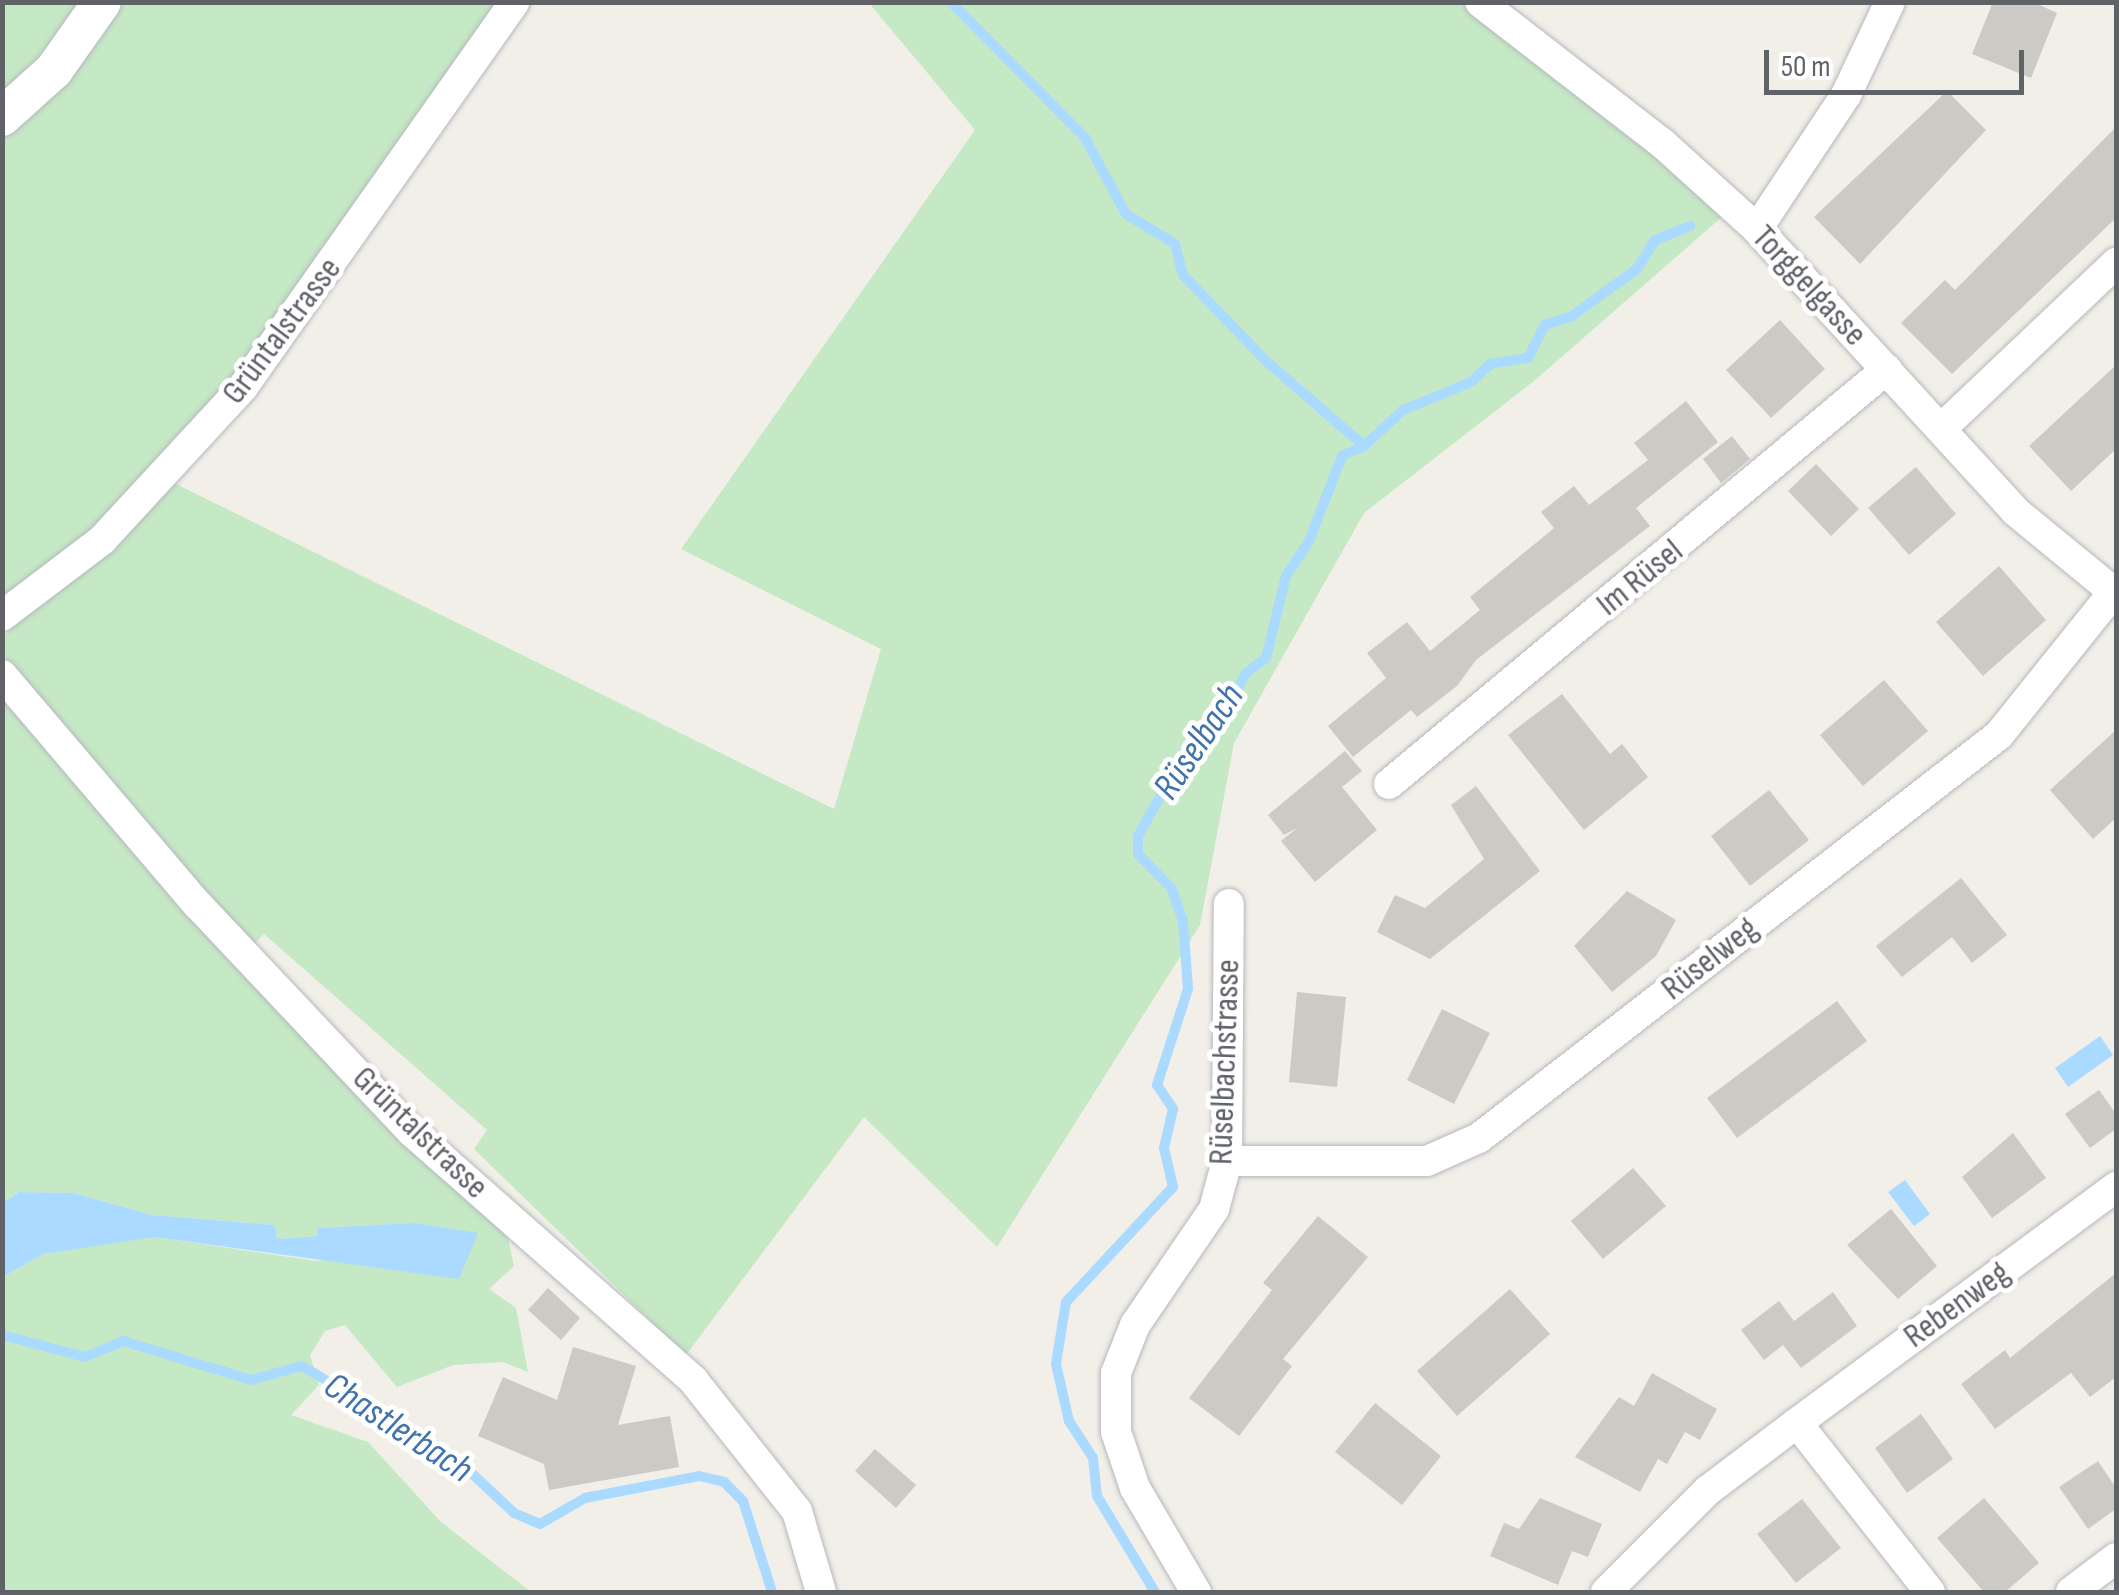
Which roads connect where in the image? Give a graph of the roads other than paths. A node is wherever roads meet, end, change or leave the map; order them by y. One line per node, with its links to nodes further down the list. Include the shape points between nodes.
1 (102, 2): 5 (street, via 54,70)
2 (515, 2): 11 (street, Grüntalstrasse, via 243,387 102,540)
3 (1480, 2): 6 (street, Torggelgasse, via 1662,144)
4 (1890, 2): 6 (street, via 1846,95)
5 (2, 116)
6 (1757, 229): 8 (street, Torggelgasse)
7 (2116, 263): 9 (street)
8 (1887, 369): 9 (street, Torggelgasse); 13 (street, Im Rüsel)
9 (1942, 428): 10 (street, Torggelgasse, via 2016,511)
10 (2114, 591): 15 (street, Rüselweg, via 1998,735 1479,1138 1427,1162)
11 (2, 616)
12 (2, 674): 19 (street, Grüntalstrasse, via 198,905 412,1132 693,1380 797,1511)
13 (1390, 784)
14 (1229, 904): 15 (street, Rüselbachstrasse)
15 (1227, 1161): 20 (street, Rüselbachstrasse, via 1214,1209 1136,1325 1116,1373 1116,1432 1135,1488)
16 (2116, 1188): 17 (street, Rebenweg)
17 (1798, 1423): 21 (street, Rebenweg, via 1707,1491); 22 (street)
18 (2116, 1558): 23 (street)
19 (821, 1592)
20 (1196, 1592)
21 (1606, 1592)
22 (1930, 1592)
23 (2071, 1592)

